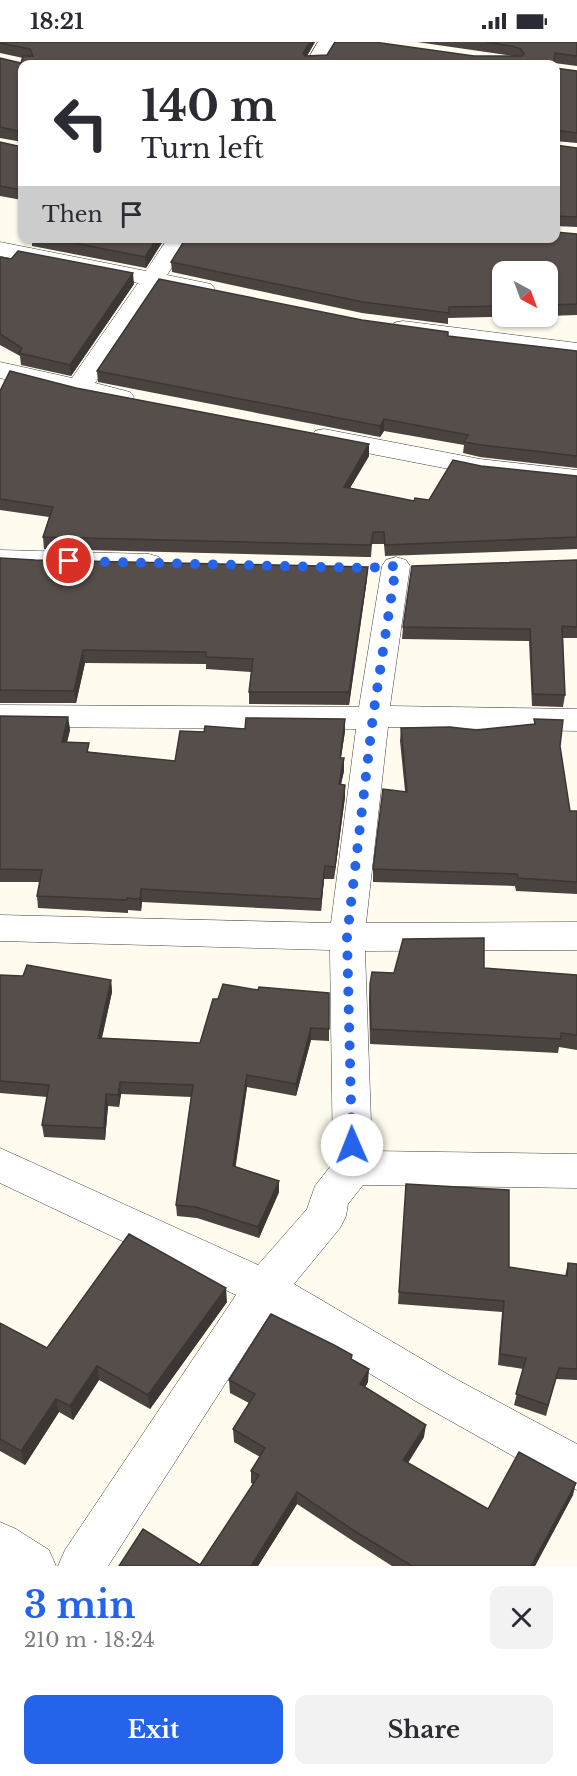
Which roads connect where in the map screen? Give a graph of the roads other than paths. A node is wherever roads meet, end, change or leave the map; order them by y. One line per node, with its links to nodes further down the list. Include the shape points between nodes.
1 (328, 42): 2 (street)
2 (317, 60)
3 (176, 243): 5 (street)
4 (0, 249): 5 (street)
5 (152, 278): 6 (street); 10 (street)
6 (222, 293)
7 (385, 325): 8 (street)
8 (577, 351)
9 (0, 370): 10 (street)
10 (78, 389): 11 (street)
11 (147, 402)
12 (297, 431): 13 (street, via 480,467)
13 (577, 478)
14 (0, 559): 15 (street)
15 (177, 563)
16 (394, 567): 18 (street)
17 (0, 716): 18 (street)
18 (373, 716): 19 (street); 22 (street)
19 (577, 720)
20 (0, 928): 22 (street)
21 (577, 936): 22 (street)
22 (347, 937): 24 (street)
23 (0, 1165): 26 (street)
24 (353, 1168): 25 (street); 26 (street, via 329,1198 326,1216)
25 (577, 1171)
26 (264, 1288): 27 (street); 30 (street)
27 (577, 1468)
28 (0, 1545): 29 (street)
29 (33, 1566)
30 (81, 1566)

